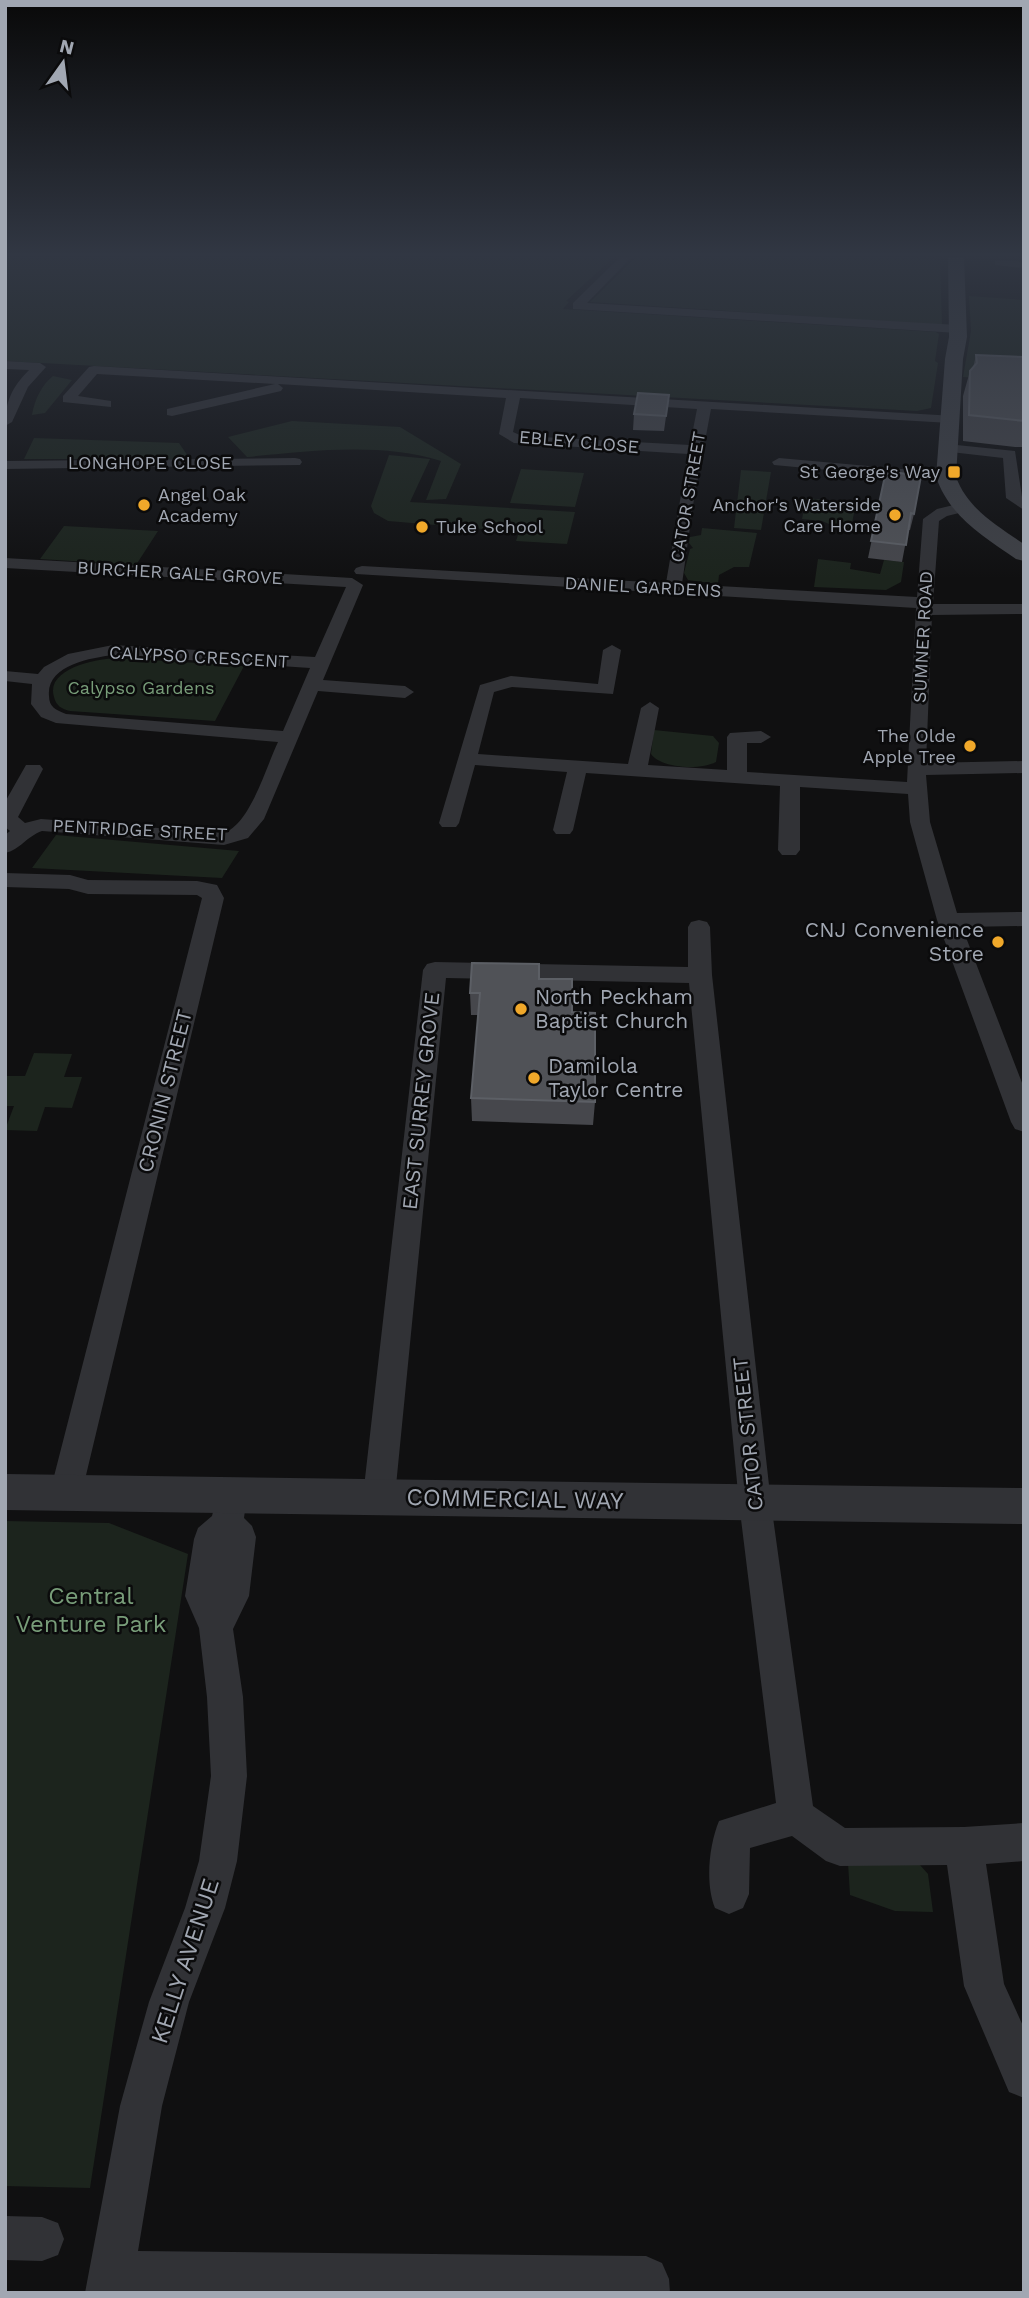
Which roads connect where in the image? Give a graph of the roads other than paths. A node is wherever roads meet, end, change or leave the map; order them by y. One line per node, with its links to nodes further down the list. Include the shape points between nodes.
1 (955, 364): 9 (main road)
2 (5, 365): 5 (street, via 33,370)
3 (284, 380): 4 (street); 6 (street, via 94,370 68,399); 8 (street, via 266,392)
4 (514, 393): 7 (street); 12 (street, EBLEY CLOSE, via 506,434 519,440)
5 (11, 396): 10 (street)
6 (106, 404)
7 (705, 404): 9 (street); 12 (street, CATOR STREET)
8 (172, 412)
9 (950, 419): 11 (main road)
10 (5, 422)
11 (947, 448): 16 (main road); 17 (street, via 1010,454 1014,498)
12 (695, 450): 24 (street, CATOR STREET)
13 (295, 462): 15 (street, LONGHOPE CLOSE)
14 (779, 463): 16 (street)
15 (5, 465)
16 (946, 477): 18 (main road)
17 (1024, 506)
18 (962, 508): 19 (main road); 25 (street, SUMNER ROAD, via 931,519)
19 (1024, 554)
20 (5, 563): 21 (street, BURCHER GALE GROVE)
21 (24, 564): 22 (street, BURCHER GALE GROVE, via 346,582); 23 (street)
22 (358, 578): 24 (street, DANIEL GARDENS); 28 (street)
23 (12, 580)
24 (673, 590): 25 (street, DANIEL GARDENS, via 795,594)
25 (925, 606): 26 (street, DANIEL GARDENS, via 954,611); 43 (street, SUMNER ROAD)
26 (1024, 609)
27 (612, 650): 36 (street, via 606,690 511,681 486,689)
28 (321, 663): 30 (street, CALYPSO CRESCENT, via 113,650 71,660); 31 (street)
29 (5, 676): 30 (street)
30 (42, 680): 34 (street, via 40,704 63,719)
31 (312, 685): 32 (street); 34 (street)
32 (405, 692)
33 (650, 709): 40 (street)
34 (289, 737): 47 (street, via 254,819)
35 (761, 737): 41 (street, via 737,737)
36 (468, 759): 37 (street); 44 (street)
37 (578, 766): 40 (street); 45 (street)
38 (1024, 766): 43 (street)
39 (33, 769): 46 (street, via 8,814)
40 (637, 770): 41 (street)
41 (737, 776): 42 (street)
42 (790, 779): 43 (street); 49 (street)
43 (916, 779): 52 (street, SUMNER ROAD, via 925,846)
44 (450, 823)
45 (563, 830)
46 (22, 831): 47 (street, PENTRIDGE STREET, via 41,825 224,839); 48 (street, PENTRIDGE STREET)
47 (241, 834)
48 (5, 847)
49 (789, 850)
50 (5, 880): 57 (street, CRONIN STREET, via 88,887 197,888 209,890 213,898)
51 (1024, 919): 52 (street)
52 (948, 920): 55 (street, SUMNER ROAD)
53 (699, 927): 54 (street, CATOR STREET)
54 (700, 975): 58 (street, EAST SURREY GROVE, via 435,970); 59 (street, CATOR STREET)
55 (1024, 1122)
56 (5, 1492): 57 (street, COMMERCIAL WAY)
57 (65, 1492): 61 (street, COMMERCIAL WAY)
58 (379, 1496): 59 (street, COMMERCIAL WAY); 61 (street, COMMERCIAL WAY)
59 (755, 1503): 60 (street, COMMERCIAL WAY); 62 (street, CATOR STREET)
60 (1024, 1506)
61 (229, 1510): 67 (street, KELLY AVENUE, via 240,1537 232,1596 216,1627 229,1776 218,1861 151,2066)
62 (796, 1816): 64 (street, via 839,1847); 65 (street, via 732,1835)
63 (1024, 1842): 64 (street)
64 (964, 1846): 66 (street, via 984,1986)
65 (729, 1894)
66 (1024, 2077)
67 (110, 2283): 68 (street, via 646,2279)
68 (647, 2293)

